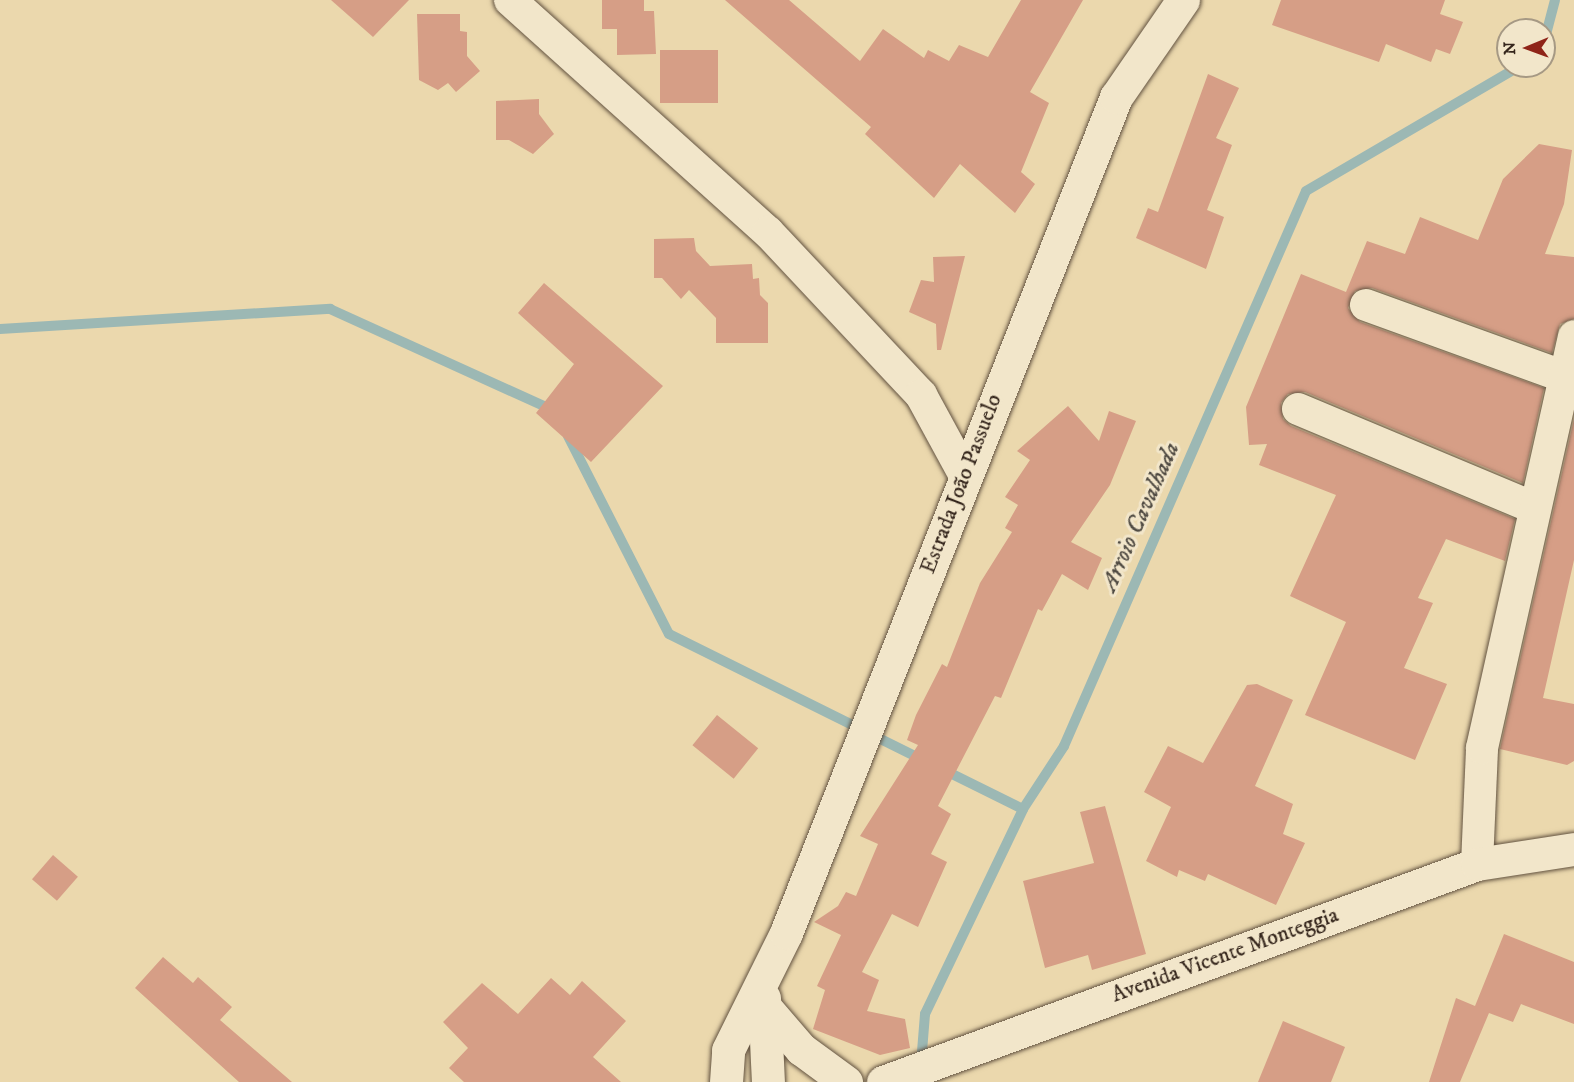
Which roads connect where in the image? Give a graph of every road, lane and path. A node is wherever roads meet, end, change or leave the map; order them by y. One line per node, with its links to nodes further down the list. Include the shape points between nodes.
1 (510, 0): 7 (street, via 768,232 921,395)
2 (1183, 0): 7 (street, Estrada João Passuelo, via 1116,97)
3 (1366, 305): 5 (street)
4 (1574, 336): 5 (street)
5 (1565, 377): 8 (street)
6 (1298, 409): 8 (street)
7 (964, 474): 11 (street, Estrada João Passuelo)
8 (1535, 508): 10 (street, via 1482,748)
9 (1574, 849): 10 (street, Avenida Vicente Monteggia)
10 (1477, 864): 13 (street, Avenida Vicente Monteggia, via 936,1059)
11 (764, 994): 12 (street, Estrada João Passuelo); 15 (street, Estrada João Passuelo); 16 (street, via 801,1049)
12 (727, 1066): 14 (street, Estrada João Passuelo)
13 (893, 1078)
14 (710, 1082)
15 (768, 1082)
16 (846, 1082)

